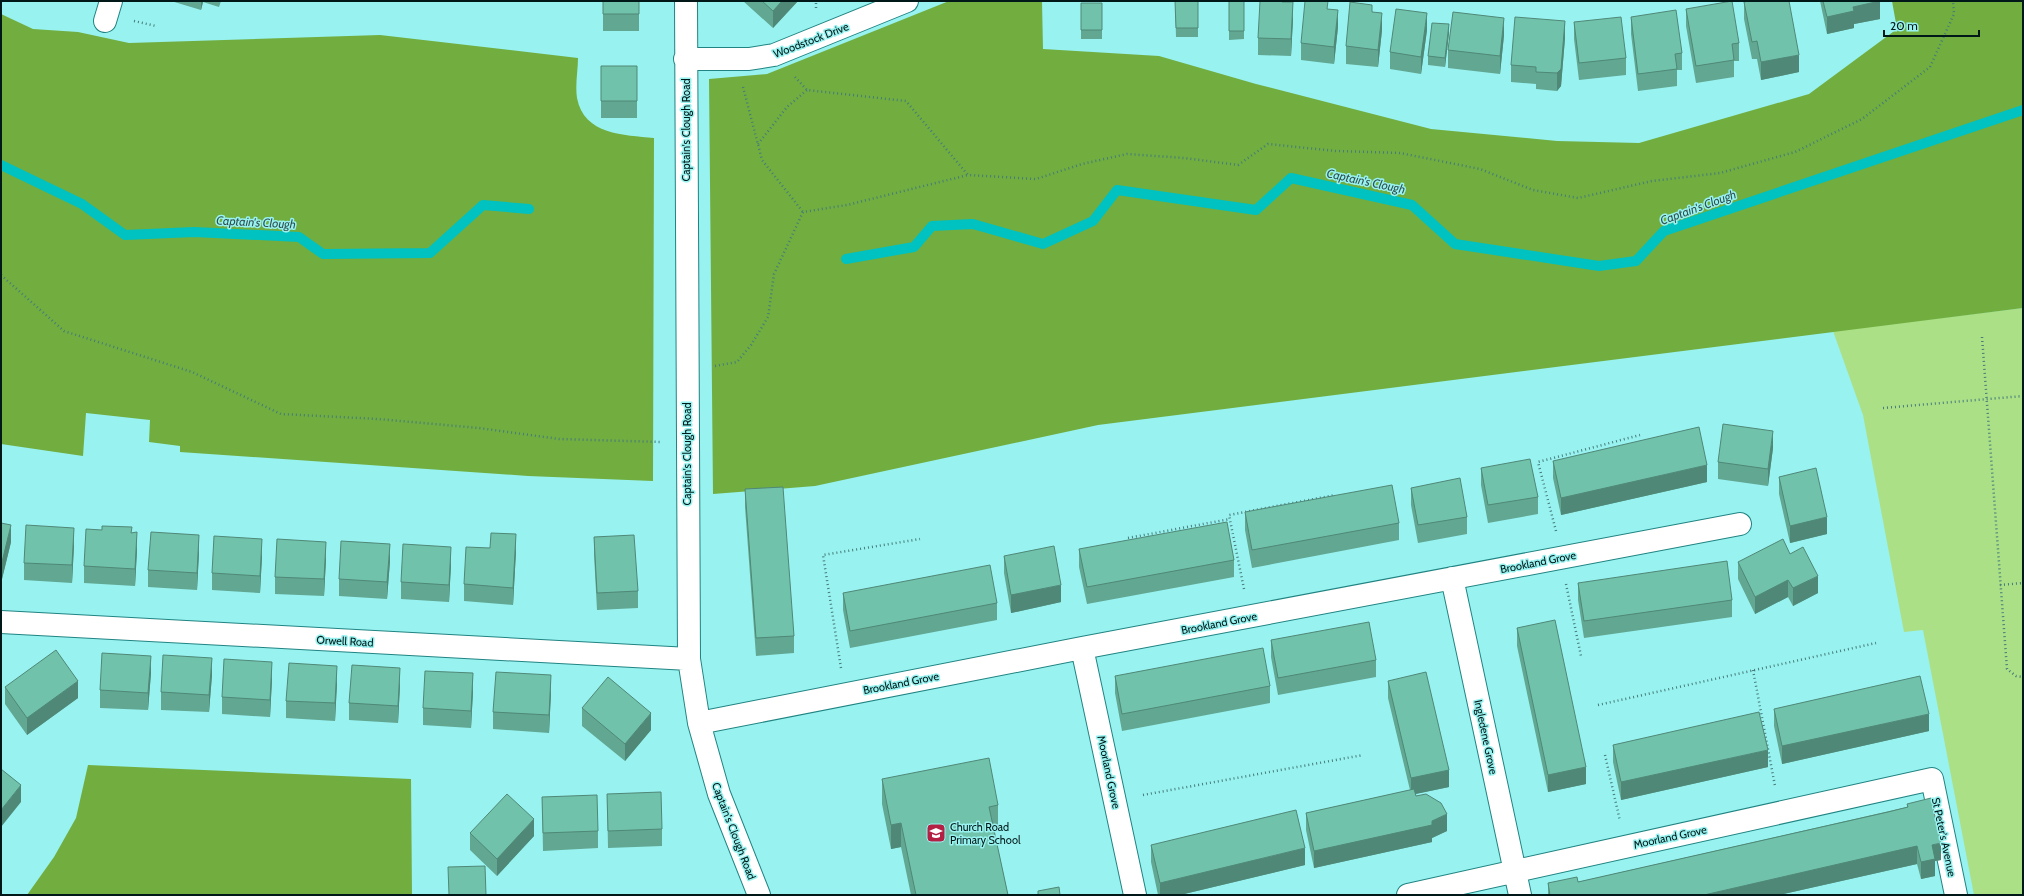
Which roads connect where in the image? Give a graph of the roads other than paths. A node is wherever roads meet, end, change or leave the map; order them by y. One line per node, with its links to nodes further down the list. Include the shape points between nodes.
1 (686, 1): 3 (street, Captain's Clough Road)
2 (907, 1): 3 (street, Woodstock Drive, via 774,55 761,58)
3 (686, 59): 8 (street, Captain's Clough Road)
4 (1740, 524): 5 (street, Brookland Grove)
5 (1452, 578): 7 (street, Brookland Grove); 11 (street, Ingledene Grove)
6 (1, 622): 8 (street, Orwell Road)
7 (1082, 648): 9 (street, Brookland Grove); 13 (street, Moorland Grove)
8 (688, 659): 9 (street, Captain's Clough Road)
9 (699, 723): 12 (street, Captain's Clough Road, via 719,794)
10 (1932, 779): 11 (street, Moorland Grove); 16 (street, St Peter's Avenue)
11 (1515, 872): 14 (street, Moorland Grove); 15 (street, Ingledene Grove)
12 (759, 895)
13 (1135, 895)
14 (1408, 895)
15 (1520, 895)
16 (1956, 895)

